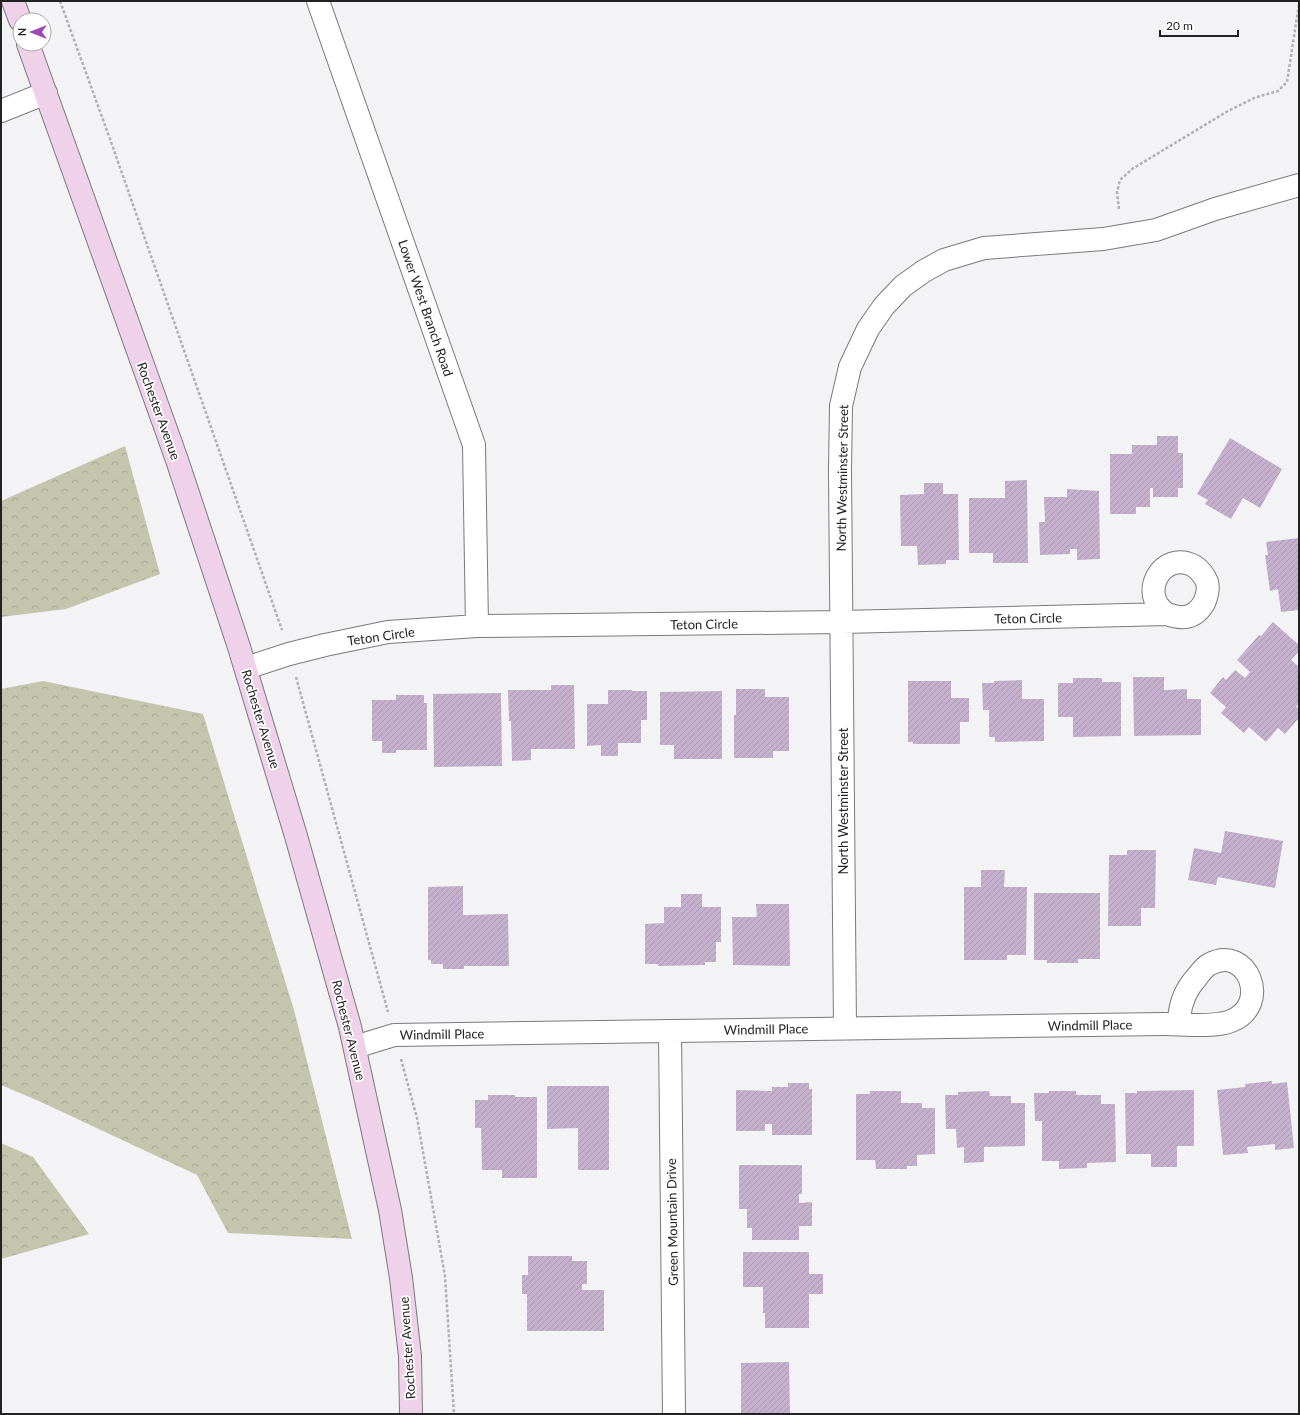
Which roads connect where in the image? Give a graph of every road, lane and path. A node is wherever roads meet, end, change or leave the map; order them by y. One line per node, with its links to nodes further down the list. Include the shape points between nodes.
1 (13, 1): 5 (main road)
2 (60, 1): 14 (path)
3 (318, 1): 13 (street, Lower West Branch Road, via 474,445)
4 (1299, 4): 10 (path, via 1287,82 1278,91 1254,98 1228,111 1132,169 1120,180 1117,192)
5 (17, 12)
6 (31, 52): 7 (main road, Rochester Avenue)
7 (46, 93): 8 (street); 15 (main road, Rochester Avenue, via 177,460)
8 (1, 111)
9 (1299, 185): 12 (street, North Westminster Street, via 1215,209 1156,230 1103,239 984,248 944,260 903,286 884,306 868,329 850,367 841,406)
10 (1119, 209)
11 (1168, 614): 12 (street, Teton Circle)
12 (842, 622): 13 (street, Teton Circle); 17 (street, North Westminster Street)
13 (477, 626): 14 (street, Teton Circle, via 388,632)
14 (289, 654): 15 (street, Teton Circle); 19 (path)
15 (246, 668): 20 (main road, Rochester Avenue)
16 (1179, 1024): 17 (street, Windmill Place)
17 (845, 1028): 18 (street, Windmill Place)
18 (670, 1031): 19 (street, Windmill Place); 23 (street, Green Mountain Drive)
19 (394, 1035): 20 (street, Windmill Place); 22 (path, via 417,1118 445,1276)
20 (355, 1047): 21 (main road, Rochester Avenue, via 390,1210 401,1278 410,1356)
21 (411, 1414)
22 (454, 1414)
23 (674, 1414)

